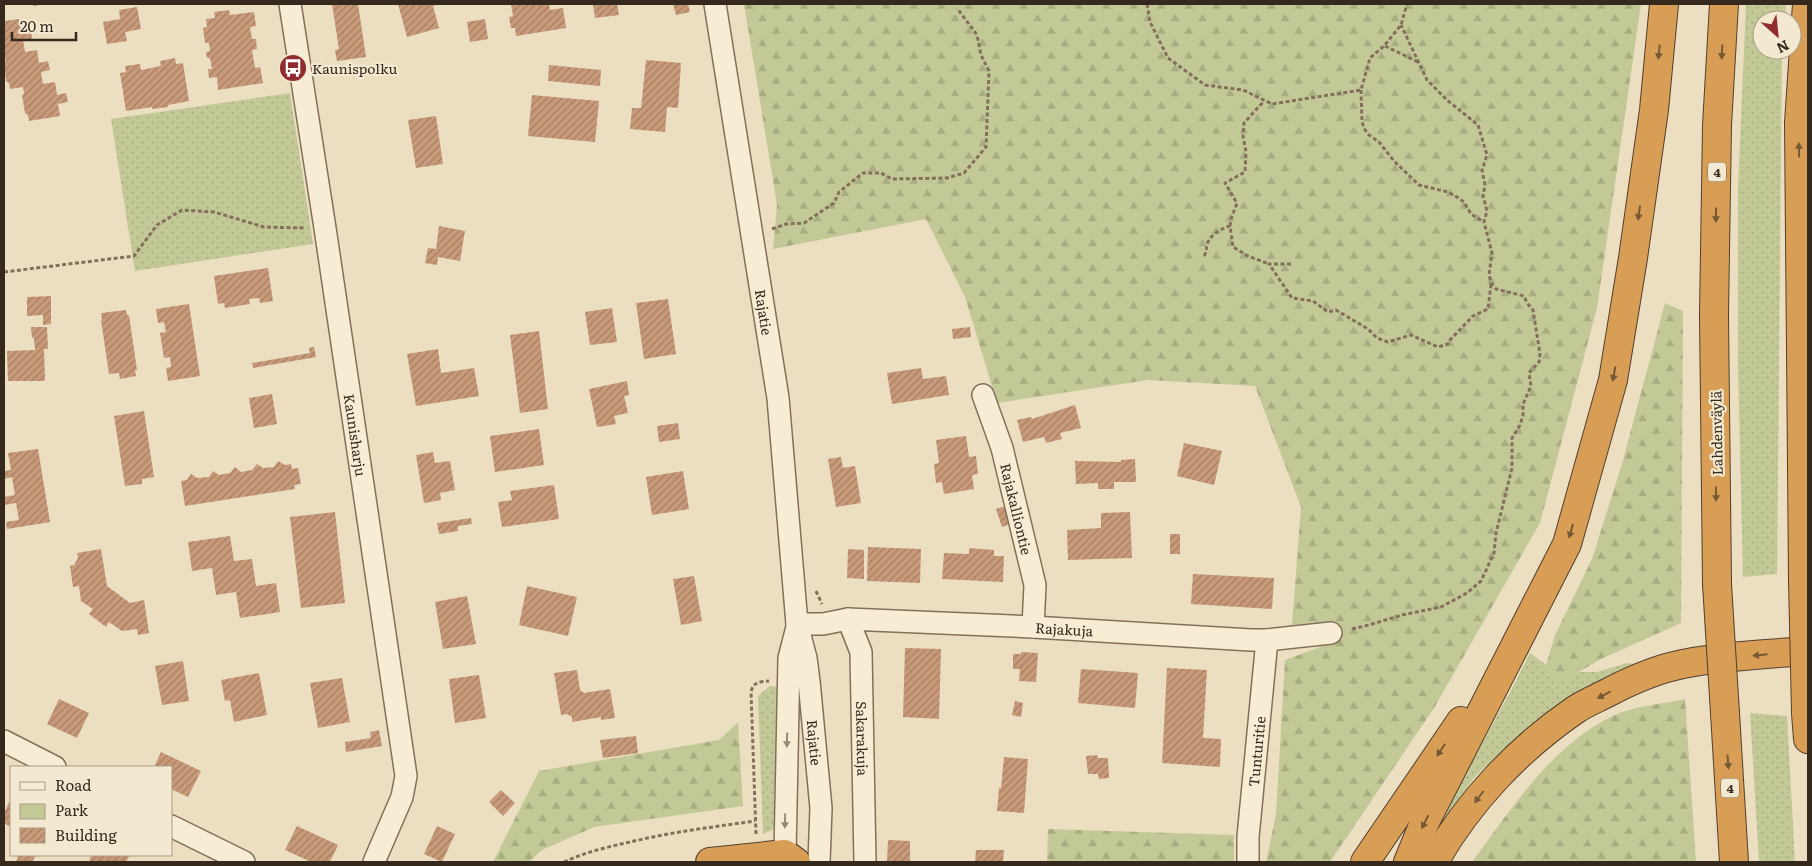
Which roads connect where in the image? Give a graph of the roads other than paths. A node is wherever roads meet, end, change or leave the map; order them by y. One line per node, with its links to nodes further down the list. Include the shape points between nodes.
1 (290, 4): 20 (street, Kaunisharju, via 406,776 402,797)
2 (715, 4): 9 (street, Rajatie, via 778,398)
3 (1664, 4): 8 (highway, one-way to 8, via 1654,110 1613,380 1567,544)
4 (1724, 4): 28 (highway, Lahdenväylä / 4, one-way to 28, bridge, via 1717,125 1714,315 1717,584)
5 (1806, 4): 14 (highway, one-way to 5, bridge, via 1799,124)
6 (983, 395): 10 (street, Rajakalliontie, via 1002,448 1035,585)
7 (848, 619): 9 (street, Rajakuja, via 823,624); 10 (street, Rajakuja); 23 (street, Sakarakuja, via 861,652)
8 (1528, 623): 25 (highway, one-way to 25); 26 (highway, one-way to 26, via 1422,828)
9 (797, 624): 18 (street, Rajatie, one-way to 18, via 789,658 788,681); 22 (street, Rajatie, via 809,681 821,808)
10 (1033, 627): 12 (street, Rajakuja)
11 (1331, 632): 12 (street, Rajakuja)
12 (1267, 640): 24 (street, Tunturitie)
13 (1808, 651): 27 (highway, one-way to 27, via 1682,664 1635,678 1577,709 1537,738 1485,789)
14 (1807, 726)
15 (4, 738): 16 (street)
16 (54, 766)
17 (172, 826): 19 (street)
18 (790, 858): 21 (highway)
19 (244, 862)
20 (374, 862)
21 (710, 862)
22 (819, 862)
23 (865, 862)
24 (1248, 862)
25 (1365, 862)
26 (1408, 862)
27 (1434, 862)
28 (1734, 862)

